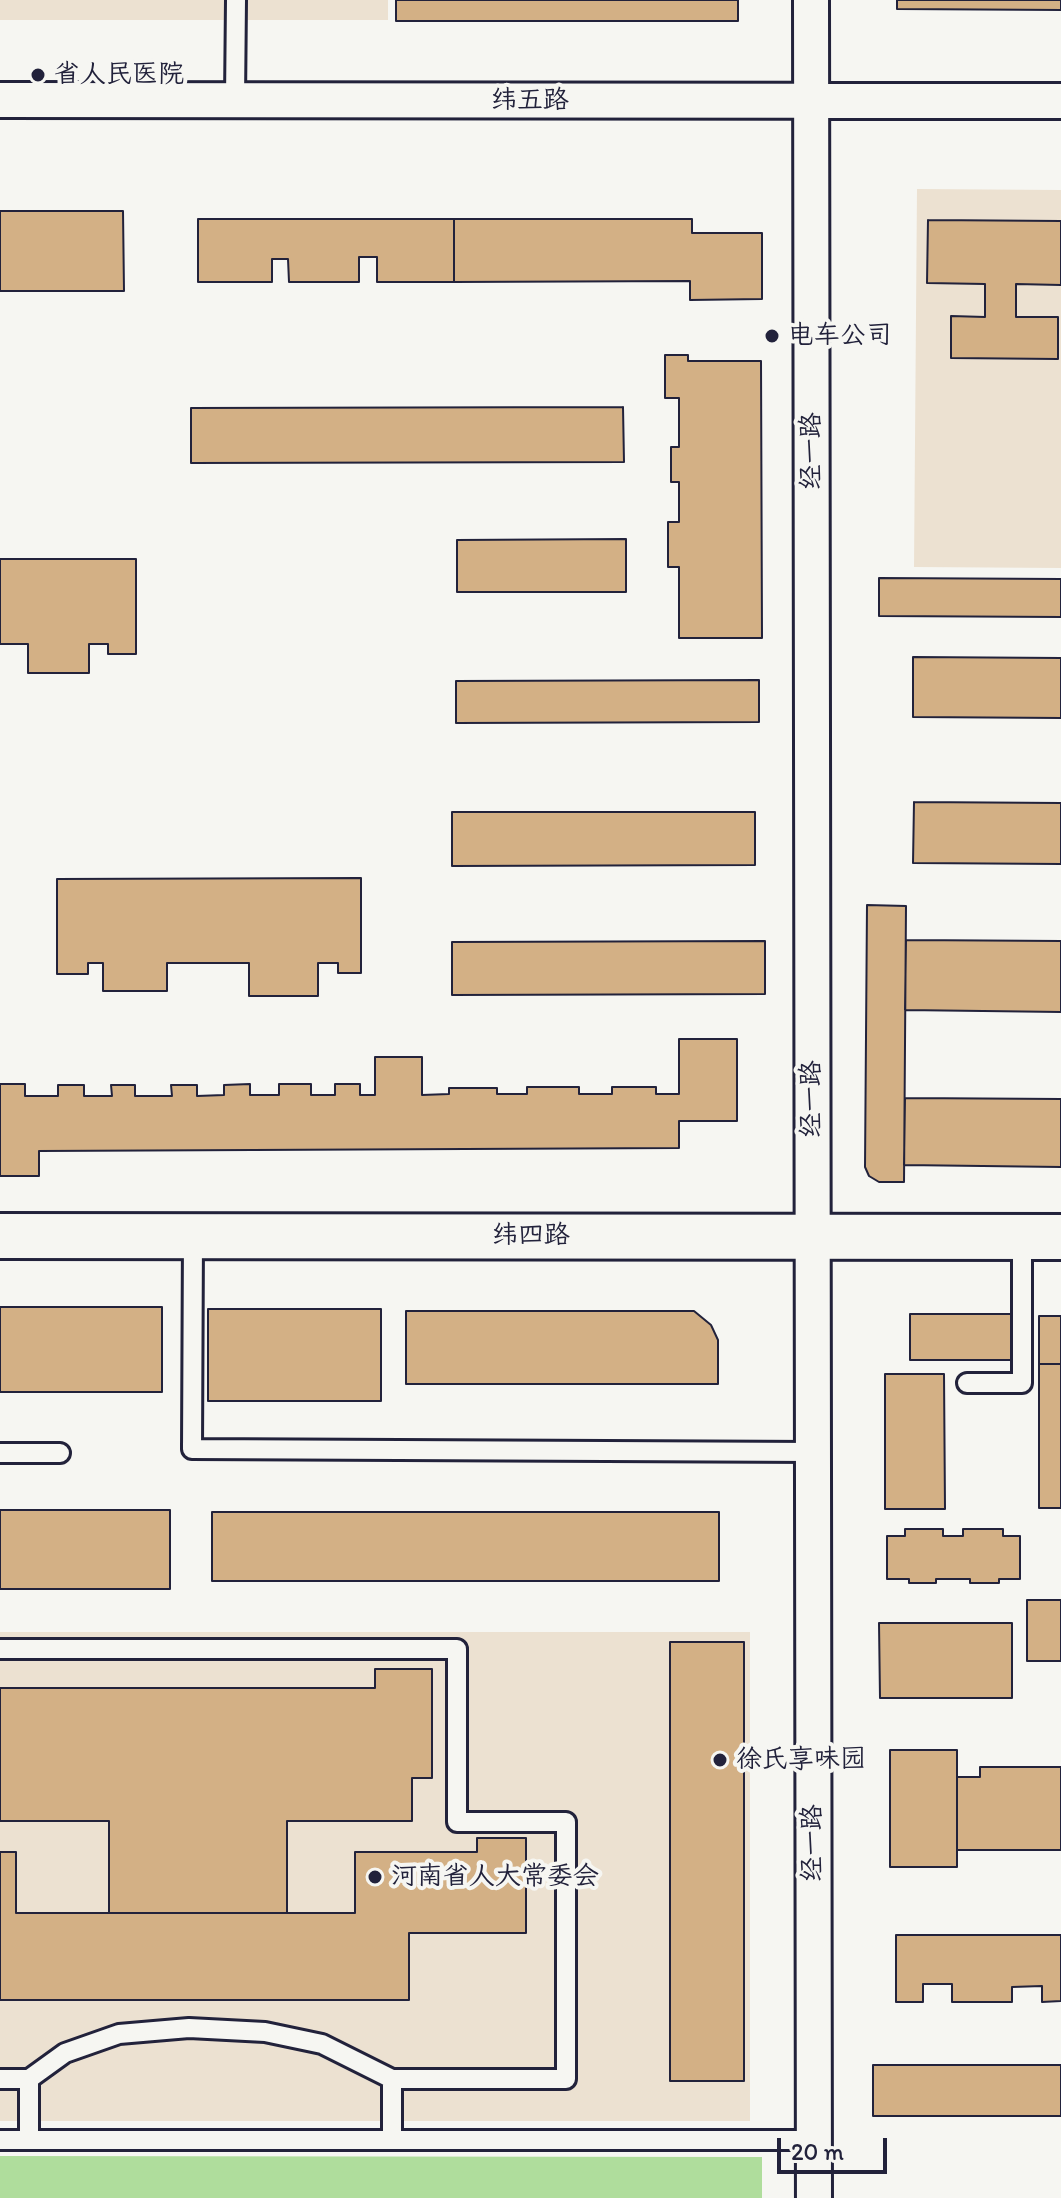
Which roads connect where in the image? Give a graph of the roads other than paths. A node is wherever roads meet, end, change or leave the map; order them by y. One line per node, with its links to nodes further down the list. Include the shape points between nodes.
1 (236, 0): 4 (lane)
2 (811, 0): 5 (street, 经一路)
3 (0, 100): 4 (street, 纬五路)
4 (235, 100): 5 (street, 纬五路)
5 (812, 101): 6 (street, 纬五路); 9 (street, 经一路)
6 (1061, 101)
7 (0, 1236): 8 (street, 纬四路)
8 (193, 1236): 9 (street, 纬四路); 12 (lane, via 192,1449)
9 (813, 1236): 10 (street, 纬四路); 12 (street, 经一路)
10 (1042, 1237): 11 (lane, via 1022,1383)
11 (967, 1383)
12 (813, 1452): 22 (street, 经一路)
13 (0, 1453): 14 (lane)
14 (60, 1453)
15 (0, 1649): 18 (lane, via 457,1649 457,1822 566,1822 566,2079)
16 (0, 2079): 17 (lane)
17 (29, 2079): 18 (lane, via 65,2053 119,2034 189,2028 265,2032 322,2044); 20 (lane)
18 (392, 2079): 21 (lane)
19 (0, 2140): 20 (lane)
20 (29, 2140): 21 (lane)
21 (392, 2140): 22 (lane)
22 (814, 2140): 23 (street, 经一路)
23 (814, 2198)

